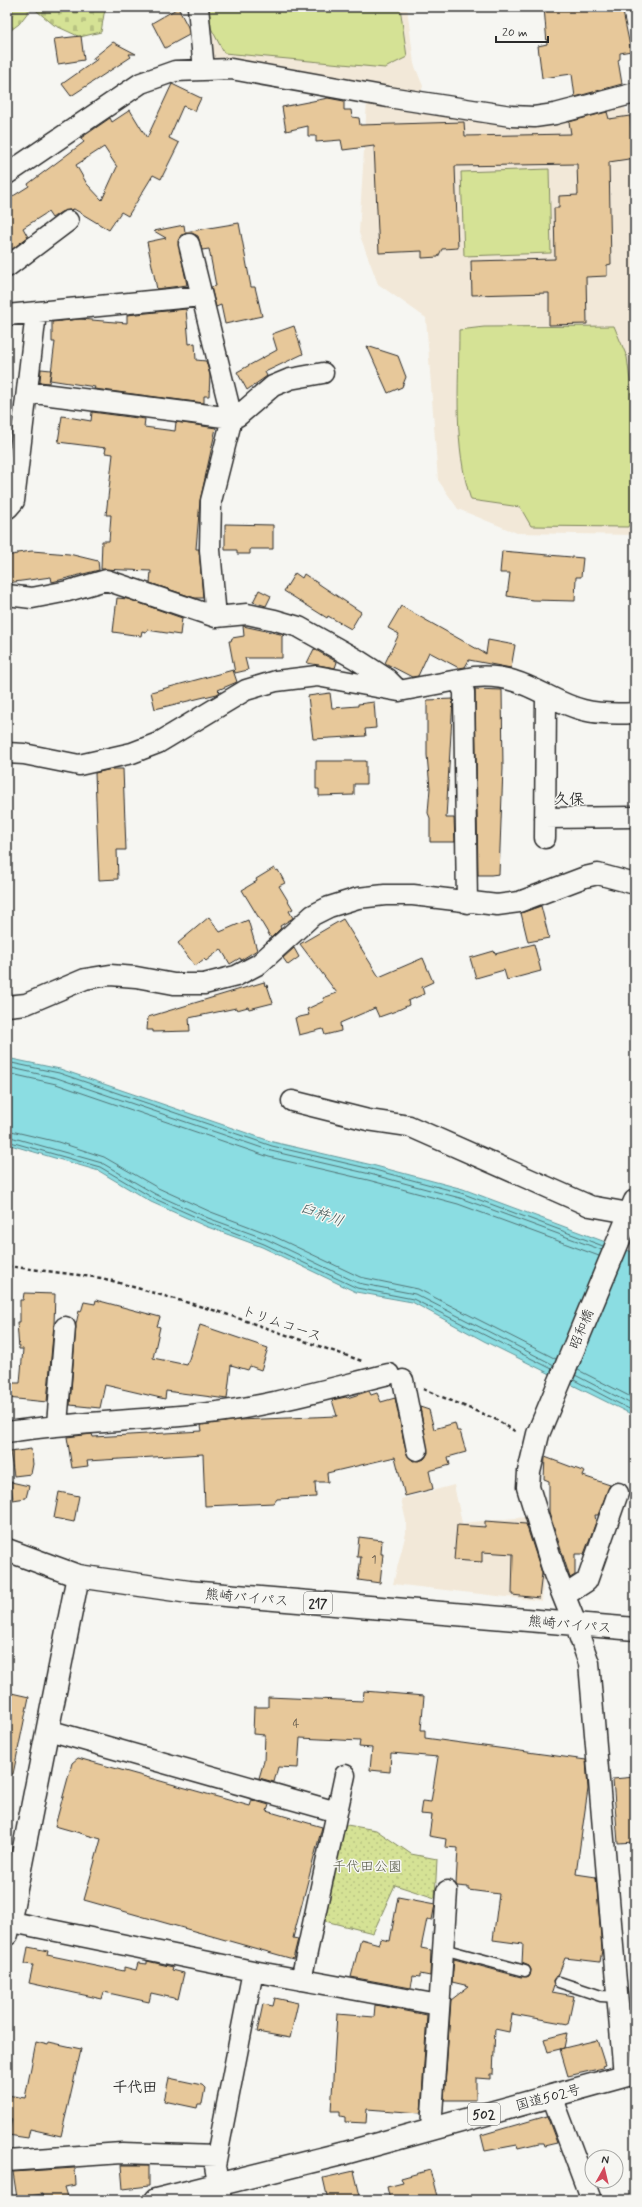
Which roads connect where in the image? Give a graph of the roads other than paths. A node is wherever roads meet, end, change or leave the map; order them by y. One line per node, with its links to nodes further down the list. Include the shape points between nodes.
1 (198, 7): 2 (street)
2 (204, 70): 3 (street, via 231,69 511,116 534,117 555,114); 4 (street, via 175,71 141,83)
3 (635, 93)
4 (7, 174)
5 (68, 221): 7 (street)
6 (189, 244): 8 (street)
7 (7, 267)
8 (201, 296): 9 (street); 13 (street)
9 (36, 312): 10 (street); 12 (street)
10 (7, 316)
11 (323, 373): 13 (street, via 290,379 273,386 238,416)
12 (27, 392): 13 (street); 14 (street, via 14,502)
13 (232, 418): 16 (street, via 211,501 210,550)
14 (8, 508)
15 (7, 595): 16 (street, via 32,598 106,580)
16 (216, 616): 18 (street, via 247,614 299,627 356,659)
17 (459, 680): 18 (street); 19 (street, via 486,676 509,679); 26 (street, via 464,692)
18 (399, 690): 21 (street, via 317,676 276,681 246,690 158,743 132,753 80,765)
19 (546, 696): 20 (street, via 583,710 617,714); 23 (street)
20 (635, 713)
21 (7, 753)
22 (635, 817): 23 (street)
23 (545, 818): 24 (street)
24 (545, 838)
25 (635, 884): 26 (street, via 598,874 519,902 497,905)
26 (467, 903): 27 (street, via 413,895 358,898 313,915 258,964 236,976 204,984 181,984 110,975 86,979 26,1004)
27 (7, 1006)
28 (292, 1101): 29 (street, via 368,1120 410,1126 590,1206)
29 (631, 1210): 37 (main road, 昭和橋, via 537,1438 529,1472 528,1487)
30 (65, 1327): 31 (street)
31 (57, 1424): 32 (street); 33 (street, via 201,1414 396,1377)
32 (7, 1432)
33 (417, 1450)
34 (618, 1493): 37 (street, via 587,1582)
35 (7, 1550): 36 (main road, 熊崎バイパス / 217)
36 (78, 1576): 38 (main road, 熊崎バイパス / 217, via 189,1592); 40 (main road)
37 (564, 1596): 38 (main road, 昭和橋)
38 (575, 1624): 39 (main road, 熊崎バイパス / 217); 50 (street, via 589,1663)
39 (635, 1630)
40 (48, 1730): 42 (street); 44 (main road)
41 (345, 1775): 42 (street)
42 (337, 1812): 48 (street)
43 (447, 1891): 45 (street)
44 (8, 1926): 46 (street)
45 (444, 1949): 47 (lane); 51 (street)
46 (253, 1971): 48 (street); 55 (street)
47 (525, 1971)
48 (301, 1980): 51 (street)
49 (559, 1982): 50 (lane, via 601,1996)
50 (617, 1997): 52 (street)
51 (439, 2005): 54 (street)
52 (629, 2074): 53 (main road, 国道502号 / 502)
53 (552, 2096): 54 (main road, 国道502号 / 502); 58 (street)
54 (431, 2129): 57 (main road, 国道502号 / 502, via 345,2153)
55 (217, 2156): 56 (street, via 122,2153); 57 (street, via 215,2166)
56 (7, 2161)
57 (220, 2195): 59 (main road, 国道502号 / 502)
58 (591, 2199)
59 (156, 2200)

